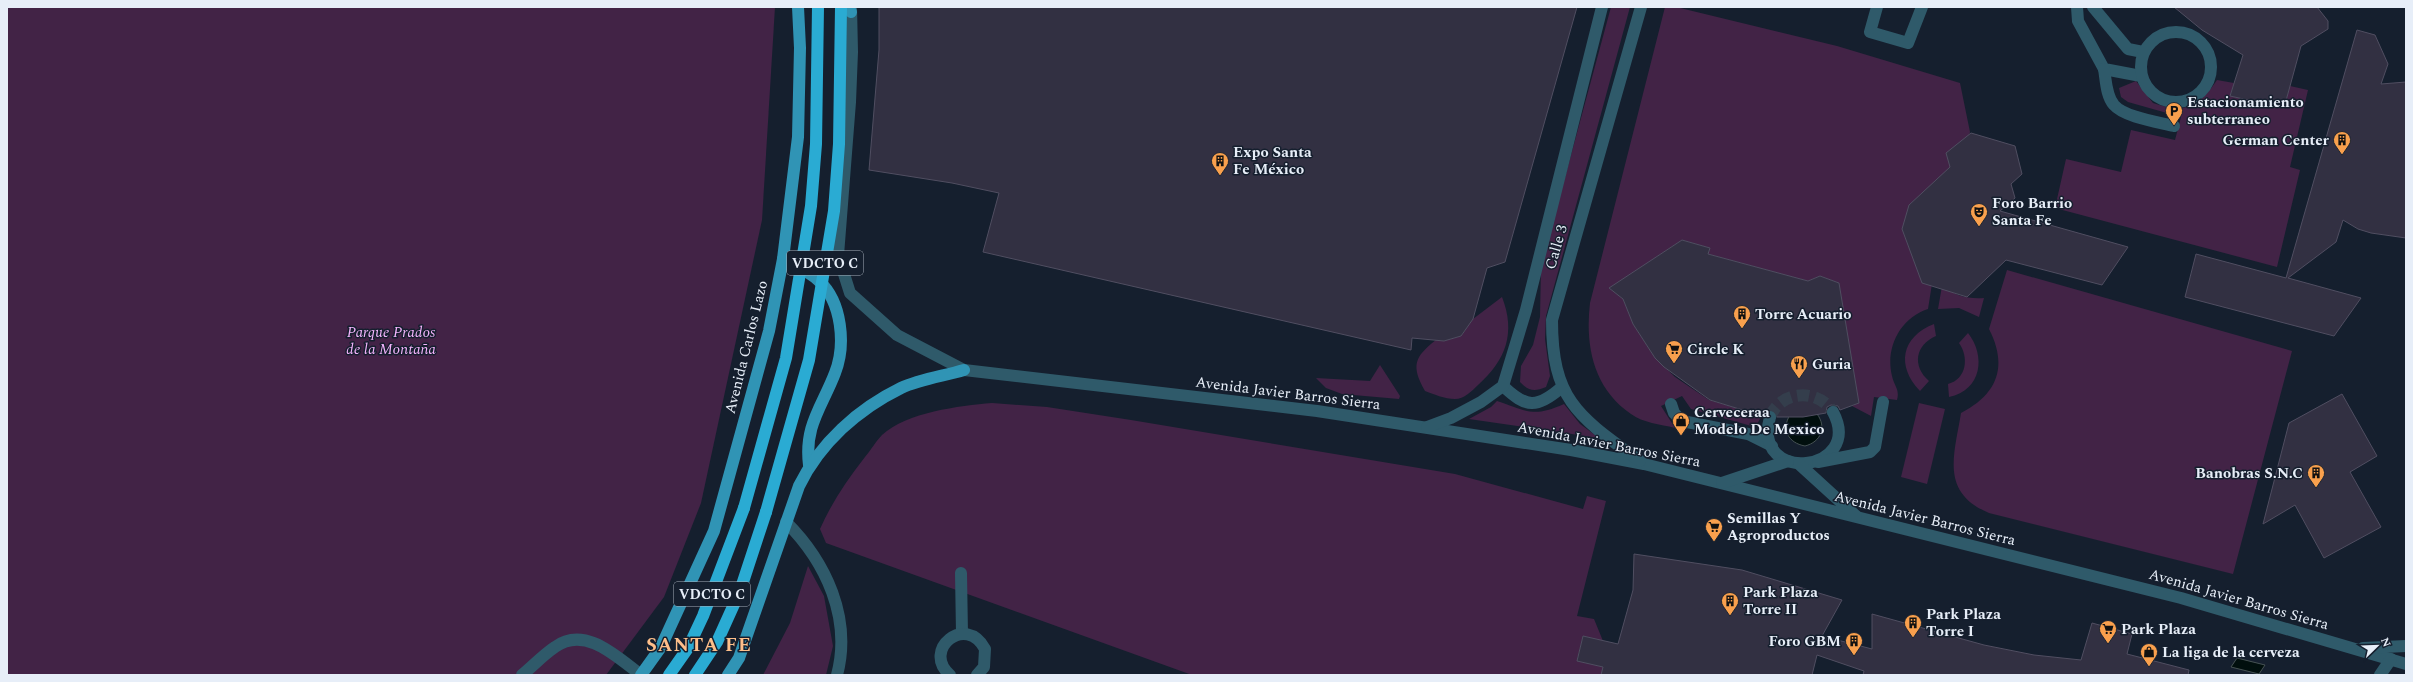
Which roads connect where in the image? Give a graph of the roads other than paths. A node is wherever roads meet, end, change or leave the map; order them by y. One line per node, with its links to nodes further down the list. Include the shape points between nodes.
1 (798, 7): 14 (main road, Avenida Carlos Lazo, via 798,138)
2 (818, 7): 39 (highway, VDCTO C, bridge, via 816,144 811,206 786,358 744,508 704,616 688,648)
3 (1602, 7): 16 (street, Calle 3, via 1526,310)
4 (1641, 7): 17 (street, Calle 3, via 1552,320 1552,343)
5 (1878, 7): 6 (street, via 1870,32 1908,43)
6 (1922, 7)
7 (2077, 7): 11 (street, via 2078,20)
8 (2093, 7): 10 (street, via 2128,49)
9 (848, 8): 15 (street, Avenida Javier Barros Sierra, via 850,102 838,255 850,293 897,335); 40 (highway, VDCTO C, bridge, via 834,211 809,360 766,512 740,591 717,642)
10 (2143, 52): 12 (street); 12 (street, via 2150,42 2160,35 2182,32 2202,42 2208,52 2211,74 2207,85 2199,94 2177,103 2154,96)
11 (2104, 69): 12 (street); 13 (street, via 2107,91 2113,104 2123,112)
12 (2141, 76)
13 (2174, 126)
14 (783, 259): 26 (main road, via 810,273 825,286 841,331 836,371 808,437); 38 (main road, Avenida Carlos Lazo, via 769,331 714,531 660,647)
15 (964, 370): 22 (street, Avenida Javier Barros Sierra, via 1317,411); 26 (main road, via 902,387 868,407 833,437)
16 (1503, 386): 17 (street, via 1514,396 1532,404 1542,402); 22 (street, via 1469,409)
17 (1562, 387): 25 (street, Calle 3, via 1592,426)
18 (1883, 402): 24 (street, via 1875,447 1870,452)
19 (1671, 404): 23 (street, via 1674,413 1682,421 1748,434)
20 (1833, 412): 24 (street, via 1838,430 1836,441 1830,451 1822,459)
21 (1770, 417): 23 (street, via 1768,435)
22 (1424, 427): 25 (street, Avenida Javier Barros Sierra)
23 (1772, 446): 24 (street, via 1779,455)
24 (1800, 463): 27 (street); 28 (street)
25 (1644, 464): 27 (street, Avenida Javier Barros Sierra)
26 (809, 465): 29 (main road)
27 (1722, 483): 28 (street, Avenida Javier Barros Sierra)
28 (1857, 517): 33 (street, Avenida Javier Barros Sierra, via 2181,598)
29 (786, 522): 41 (main road, via 740,658); 42 (street, via 812,551 827,576 837,605 841,634)
30 (961, 573): 31 (street)
31 (962, 634): 36 (street, via 970,634 982,642 986,658); 43 (street, via 950,638 942,649 942,664)
32 (2406, 646): 33 (street)
33 (2354, 648): 34 (street, Avenida Javier Barros Sierra)
34 (2391, 659): 35 (street, Avenida Javier Barros Sierra); 44 (street)
35 (2406, 664)
36 (984, 672)
37 (522, 675): 38 (street, via 556,646 576,638 589,639)
38 (641, 675)
39 (669, 675)
40 (695, 675)
41 (728, 675)
42 (837, 675)
43 (950, 675)
44 (2380, 675)

